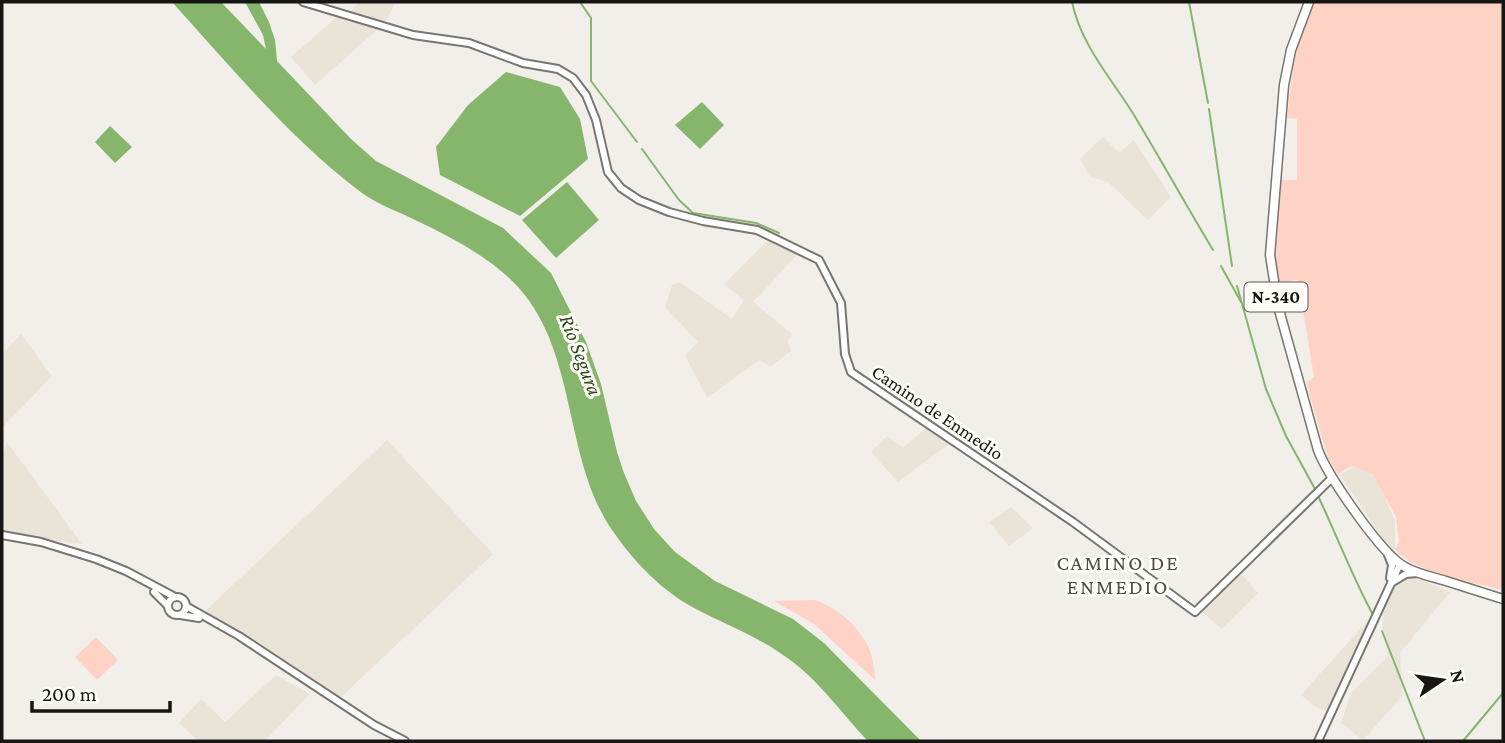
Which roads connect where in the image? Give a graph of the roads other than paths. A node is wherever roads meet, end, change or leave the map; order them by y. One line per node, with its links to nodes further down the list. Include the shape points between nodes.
1 (303, 2): 3 (main road, Camino de Enmedio, via 413,35 469,43 558,69 573,78 586,94 608,172 621,188 670,212 757,230 819,260 841,303 851,372 1073,522 1195,612)
2 (1309, 2): 3 (highway, N-340, via 1284,85 1270,265 1318,450)
3 (1332, 478): 5 (highway, N-340)
4 (2, 537): 9 (main road, via 41,542 96,559); 11 (main road, via 104,566 157,593)
5 (1387, 551): 6 (highway, N-340); 8 (main road, via 1392,565)
6 (1400, 564): 7 (highway, N-340); 8 (main road)
7 (1418, 573): 8 (main road); 10 (highway, N-340)
8 (1390, 584): 16 (main road)
9 (175, 597): 11 (main road); 12 (main road)
10 (1503, 599)
11 (168, 606): 13 (main road, via 172,614)
12 (186, 606): 13 (main road); 14 (main road)
13 (180, 615): 14 (main road, via 202,619)
14 (347, 708): 15 (main road)
15 (405, 741)
16 (1318, 741)

